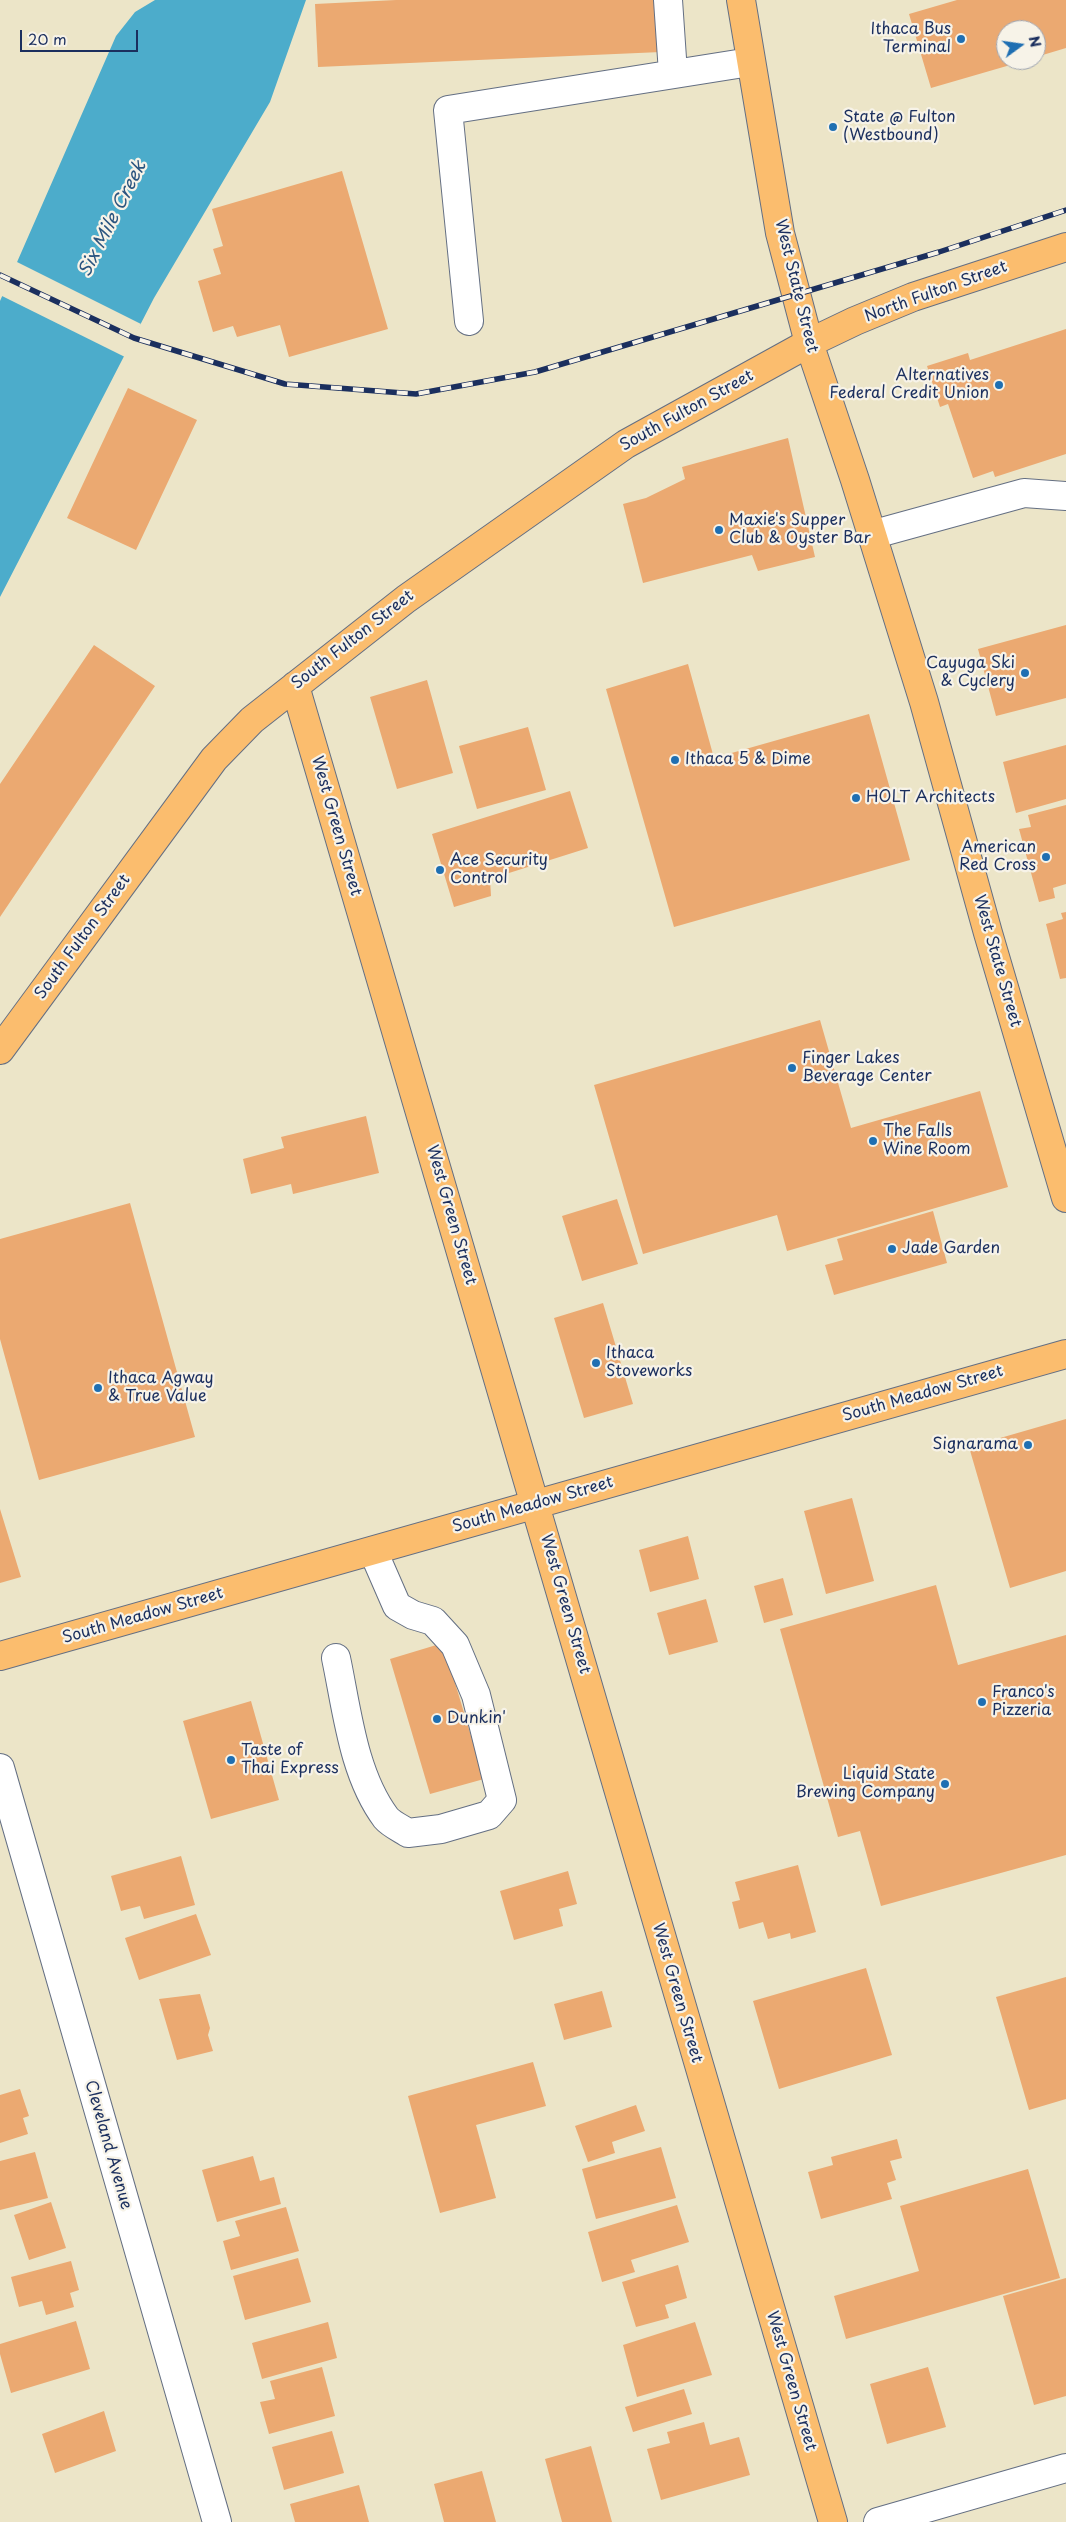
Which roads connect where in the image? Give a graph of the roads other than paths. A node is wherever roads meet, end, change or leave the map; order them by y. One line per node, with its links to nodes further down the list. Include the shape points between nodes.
1 (668, 0): 4 (street)
2 (741, 0): 3 (main road, West State Street)
3 (750, 62): 4 (street); 7 (main road, West State Street, via 780,233)
4 (673, 73): 6 (street, via 448,110)
5 (1066, 247): 7 (main road, North Fulton Street, via 913,297)
6 (469, 321)
7 (809, 343): 9 (main road, West State Street); 10 (main road, South Fulton Street, via 626,444 406,599)
8 (1066, 496): 9 (street, via 1024,493)
9 (871, 535): 12 (main road, West State Street, via 924,702)
10 (295, 686): 11 (main road, South Fulton Street, via 252,720 214,759); 14 (main road, West Green Street)
11 (0, 1050)
12 (1066, 1198)
13 (1066, 1354): 14 (main road, South Meadow Street)
14 (536, 1504): 15 (main road, South Meadow Street); 21 (main road, West Green Street)
15 (373, 1551): 16 (main road, South Meadow Street); 17 (street, via 397,1606 434,1621 455,1645 476,1695 502,1800 489,1815 441,1829 408,1833 387,1819 369,1787 354,1744)
16 (0, 1656)
17 (336, 1658)
18 (0, 1768): 20 (street, Cleveland Avenue)
19 (1066, 2468): 22 (street)
20 (217, 2522)
21 (833, 2522)
22 (878, 2522)

